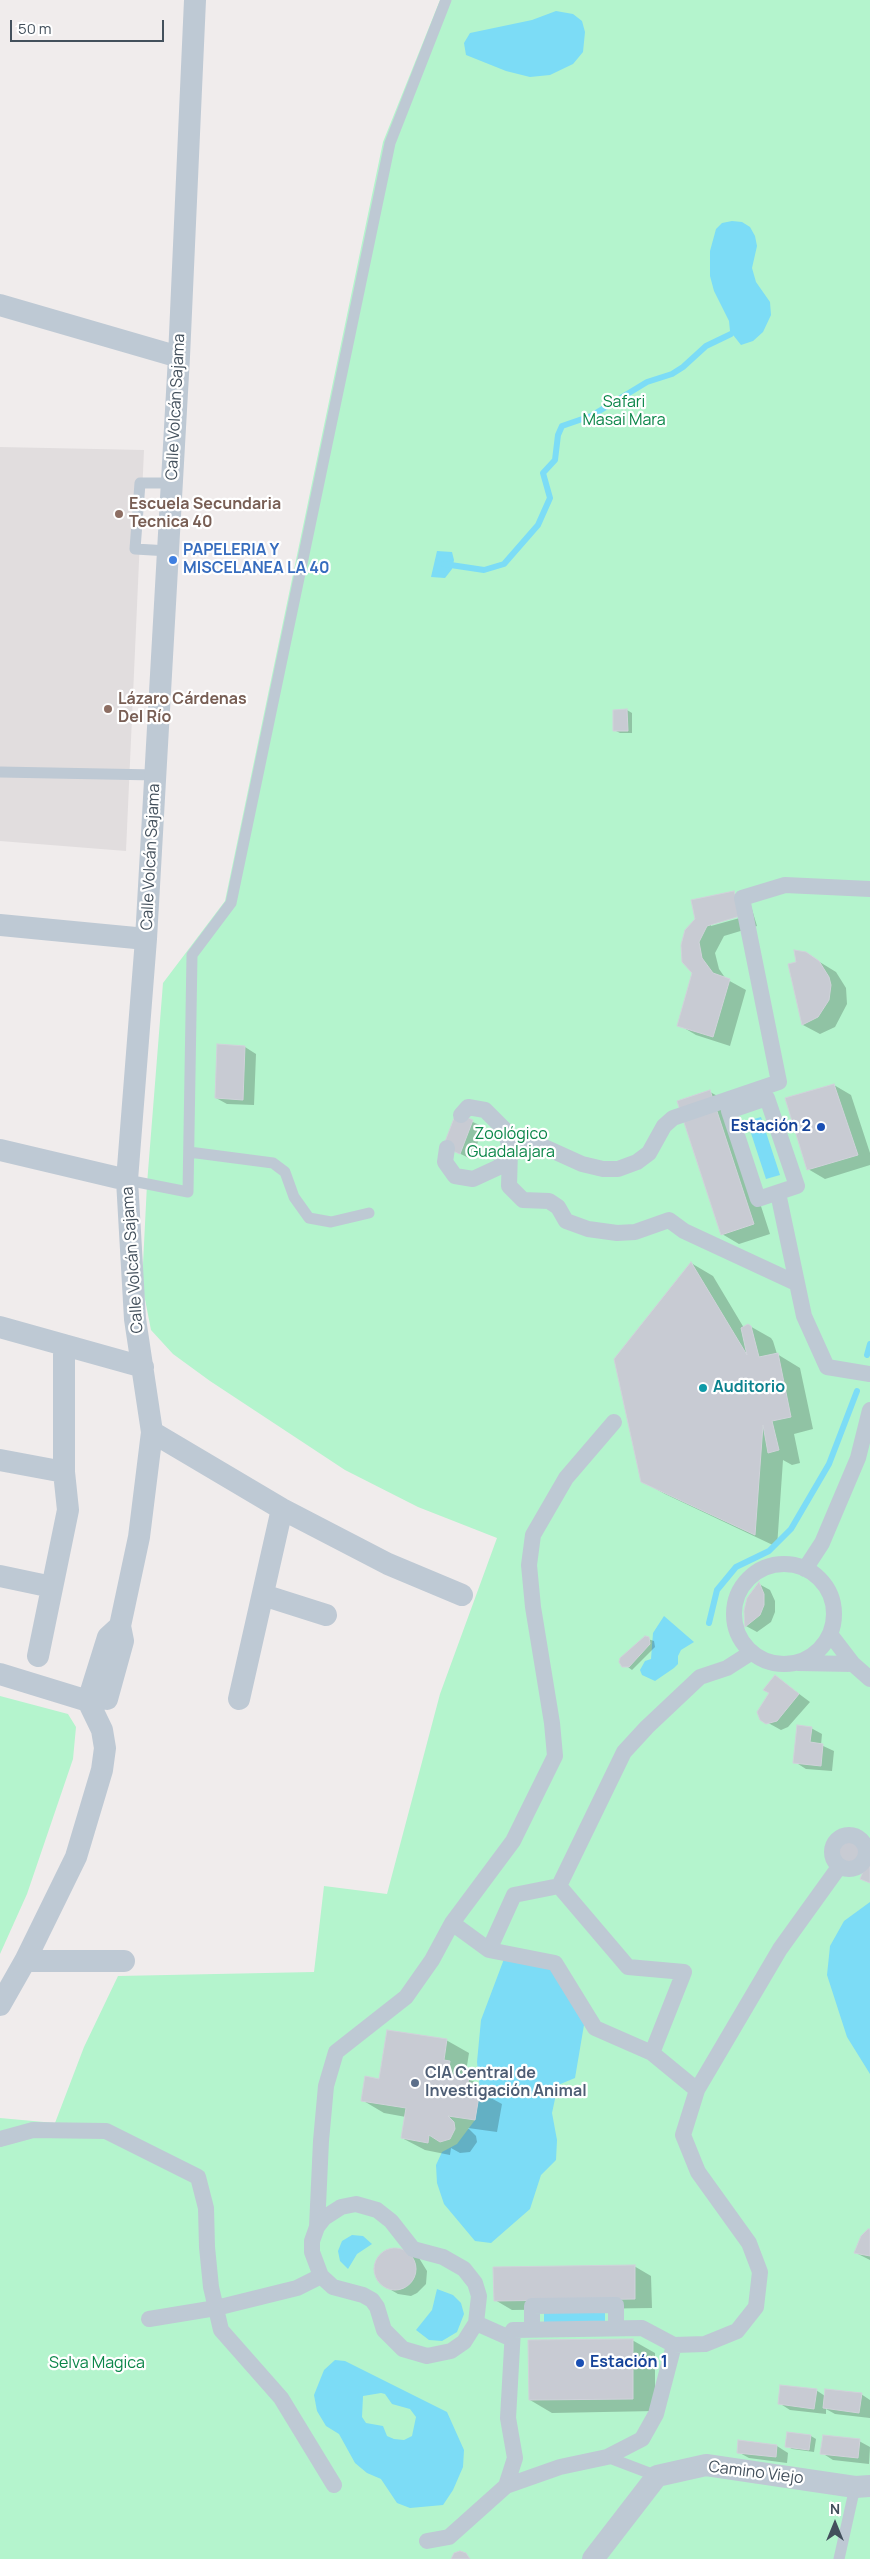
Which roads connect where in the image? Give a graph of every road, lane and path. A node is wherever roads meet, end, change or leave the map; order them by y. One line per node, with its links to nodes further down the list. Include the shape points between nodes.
1 (195, 0): 4 (street, Calle Volcán Sajama)
2 (446, 0): 17 (lane, via 390,143 231,903 192,955)
3 (0, 305): 4 (street)
4 (179, 357): 5 (street, Calle Volcán Sajama)
5 (171, 483): 6 (street, Calle Volcán Sajama); 6 (lane, via 140,482 135,549)
6 (169, 551): 8 (street, Calle Volcán Sajama)
7 (0, 772): 8 (lane)
8 (156, 775): 11 (street, Calle Volcán Sajama)
9 (870, 889): 12 (street, via 785,885 742,898 780,1082)
10 (0, 925): 11 (street)
11 (146, 939): 18 (street, Calle Volcán Sajama)
12 (746, 1099): 16 (street, via 673,1118 664,1126 649,1153 618,1169 582,1164 540,1145); 19 (street, via 729,1111 749,1173 758,1199); 19 (street, via 767,1098 798,1186)
13 (460, 1115): 16 (street, via 468,1107 485,1110 506,1131)
14 (447, 1148): 16 (street, via 445,1162 455,1176 473,1179 499,1167)
15 (0, 1150): 18 (street)
16 (510, 1151): 21 (street, via 509,1186 523,1200 548,1202 558,1207 566,1221 588,1230 617,1233 635,1232 669,1220 684,1231)
17 (190, 1152): 18 (lane, via 188,1192); 20 (lane, via 273,1163 284,1172 294,1197 309,1218 331,1222)
18 (127, 1180): 24 (street, Calle Volcán Sajama, via 134,1319)
19 (778, 1193): 21 (street)
20 (369, 1213)
21 (796, 1283): 25 (street, via 804,1316 827,1367)
22 (0, 1327): 23 (street)
23 (64, 1344): 24 (street); 30 (street)
24 (143, 1367): 28 (street, Calle Volcán Sajama)
25 (870, 1374)
26 (870, 1410): 32 (street, via 858,1458 822,1542)
27 (614, 1422): 50 (street, via 566,1478 533,1535 529,1565 532,1599 555,1756 513,1841)
28 (152, 1432): 31 (street); 46 (street, Calle Volcán Sajama, via 139,1537 120,1626 123,1640)
29 (0, 1460): 30 (street)
30 (64, 1472): 34 (street, via 68,1510)
31 (282, 1509): 35 (street); 36 (street, via 388,1564)
32 (806, 1569): 38 (street, via 828,1590 834,1620); 39 (street, via 774,1565 759,1571 738,1594 735,1626 741,1640)
33 (0, 1576): 34 (street)
34 (52, 1587): 40 (street)
35 (263, 1595): 37 (street); 45 (street)
36 (462, 1595)
37 (326, 1615)
38 (830, 1634): 41 (street, via 822,1647); 42 (street)
39 (752, 1652): 41 (street, via 765,1661); 49 (street, via 728,1668 700,1677 624,1752)
40 (38, 1656)
41 (796, 1663): 42 (street)
42 (853, 1664): 44 (street)
43 (0, 1674): 46 (street)
44 (870, 1679)
45 (239, 1698)
46 (96, 1704): 52 (street, via 105,1748 102,1770 76,1857)
47 (865, 1835): 48 (street, via 866,1855 861,1865 850,1870); 48 (street, via 844,1835 834,1842 831,1853)
48 (839, 1867): 56 (street, via 780,1949)
49 (560, 1886): 51 (street, via 514,1895); 55 (street, via 628,1966 684,1972)
50 (452, 1923): 51 (street); 58 (street, via 432,1960 406,1997 336,2052 326,2086)
51 (489, 1950): 55 (street, via 555,1963 595,2028)
52 (25, 1961): 53 (street); 54 (street)
53 (124, 1961)
54 (0, 2005)
55 (652, 2052): 56 (street)
56 (697, 2090): 66 (street, via 683,2135 698,2172 749,2243 760,2272 756,2307 737,2331 705,2344)
57 (0, 2139): 60 (street, via 33,2130 106,2131 198,2177 206,2208 207,2247)
58 (317, 2227): 59 (street, via 312,2252); 62 (street, via 341,2207 356,2204 377,2210 390,2220 413,2249 457,2264 470,2276 480,2296)
59 (320, 2276): 60 (street, via 297,2288); 62 (street, via 333,2287 372,2300 390,2338 415,2354 439,2355 451,2351 464,2342)
60 (216, 2308): 61 (street); 69 (street, via 221,2330 281,2398)
61 (149, 2318)
62 (476, 2323): 65 (street)
63 (616, 2328): 64 (street); 64 (street, via 616,2304 532,2306); 66 (street, via 642,2328)
64 (532, 2329): 65 (street, via 513,2330)
65 (512, 2339): 70 (street, via 508,2418 516,2458)
66 (674, 2345): 67 (street, via 656,2414 642,2439)
67 (607, 2457): 68 (lane); 70 (street, via 560,2467)
68 (657, 2476): 71 (street, Camino Viejo, via 706,2465); 73 (street)
69 (334, 2485)
70 (506, 2486): 72 (street, via 449,2537)
71 (862, 2487): 74 (lane)
72 (426, 2541)
73 (593, 2559)
74 (839, 2559)

